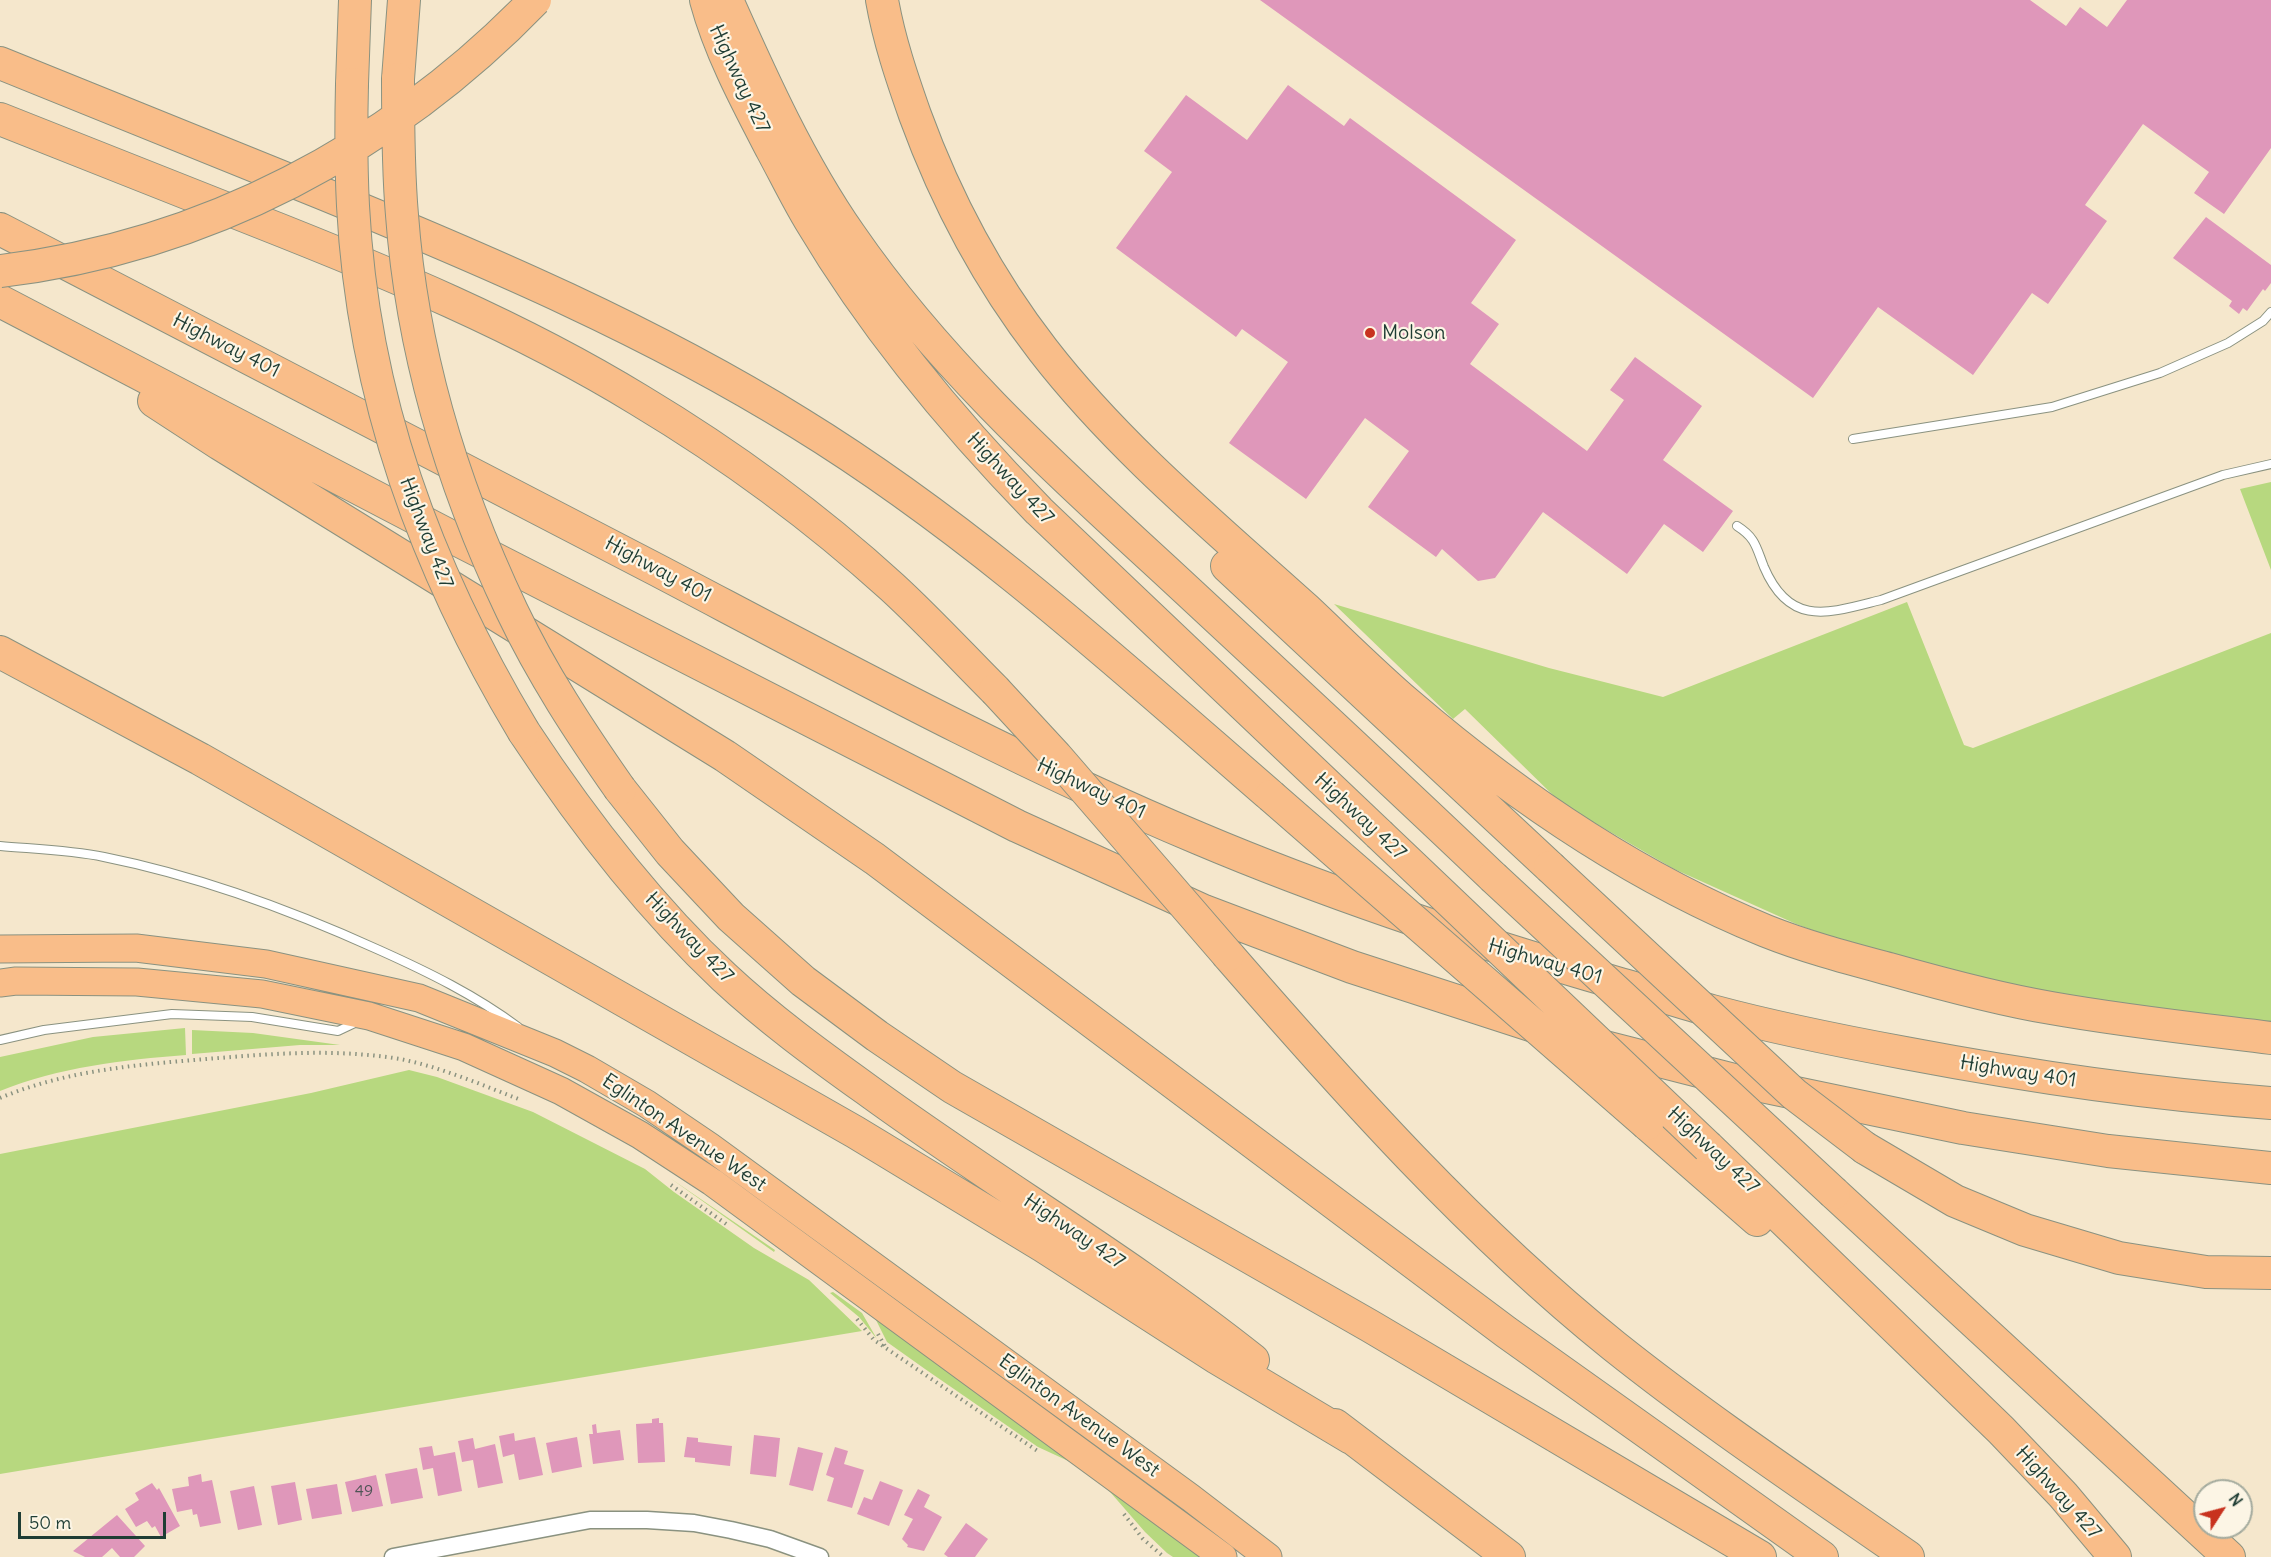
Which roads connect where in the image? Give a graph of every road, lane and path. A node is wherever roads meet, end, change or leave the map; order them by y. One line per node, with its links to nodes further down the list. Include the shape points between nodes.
1 (355, 0): 34 (highway, Highway 427, bridge, via 352,198 368,331 388,421 415,510 473,642 524,732 589,826 724,977 769,1015 910,1122 1197,1316)
2 (404, 0): 43 (highway, bridge, via 398,79 402,217 410,285 428,375 456,474 484,550 545,673 620,789 670,852 731,917 803,981 952,1087 1370,1326)
3 (534, 0): 11 (highway, bridge, via 466,66 423,100 351,149 284,186 184,229 131,245)
4 (706, 0): 33 (highway, Highway 427, bridge, via 733,73 810,222 904,359 992,463)
5 (727, 0): 47 (highway, bridge, via 804,160 850,235 967,381 1057,470 1493,877)
6 (861, 0): 31 (highway, bridge, via 882,84 928,202 968,277 1037,377 1075,421 1165,508 1794,1094 1865,1148 1955,1201 2025,1230 2119,1258 2206,1272)
7 (882, 0): 24 (highway, via 901,74 953,207 1010,305 1044,351 1121,438 1172,487 1406,702 1508,784 1638,868 1763,930 1806,946 2047,1008)
8 (0, 63): 33 (highway, bridge, via 448,245 611,319 800,423 968,542 1084,636 1750,1214)
9 (0, 119): 45 (highway, bridge, via 441,296 596,374 776,492 892,587 995,690 1332,1073 1483,1229 1613,1346)
10 (0, 229): 29 (highway, Highway 401, via 1032,762 1196,837 1327,889 1527,957 1783,1028 1985,1068)
11 (0, 271)
12 (0, 301): 30 (highway, via 1017,826 1268,936 1495,1016 1738,1081 1984,1132 2108,1151); 44 (highway, via 220,444 634,699 797,805 1506,1332)
13 (2271, 312): 14 (lane, via 2228,343 2160,373 2052,407)
14 (1853, 439)
15 (2271, 464): 16 (lane, via 2223,475 1881,600 1832,612 1801,610 1783,598 1768,576 1751,535)
16 (1737, 526)
17 (0, 631): 19 (highway)
18 (0, 652): 19 (highway)
19 (200, 759): 34 (highway, via 855,1132)
20 (0, 846): 26 (lane, via 102,857 207,882 329,927 443,979 494,1009)
21 (0, 949): 26 (main road, Eglinton Avenue West, via 136,948 266,964 419,998)
22 (0, 983): 23 (main road, Eglinton Avenue West, via 148,983 262,994)
23 (369, 1016): 25 (lane, via 338,1031 252,1017 172,1014 44,1029); 40 (main road, Eglinton Avenue West, via 464,1047 561,1091 640,1135 712,1182)
24 (2271, 1038)
25 (0, 1040)
26 (555, 1053): 41 (main road, Eglinton Avenue West, via 647,1104 709,1146)
27 (0, 1098): 28 (path, via 110,1068 354,1052 403,1060 455,1075)
28 (526, 1102)
29 (2271, 1103)
30 (2271, 1168)
31 (2271, 1273)
32 (850, 1314): 35 (path, via 874,1340)
33 (1910, 1342): 46 (highway, Highway 427, via 2036,1467)
34 (1352, 1438): 42 (highway, Highway 427)
35 (1040, 1453)
36 (1122, 1512): 39 (path, via 1143,1539)
37 (393, 1557): 38 (street, via 590,1520 694,1523 770,1539)
38 (820, 1557)
39 (1164, 1557)
40 (1223, 1557)
41 (1268, 1557)
42 (1509, 1557)
43 (1760, 1557)
44 (1822, 1557)
45 (1908, 1557)
46 (2115, 1557)
47 (2229, 1557)

